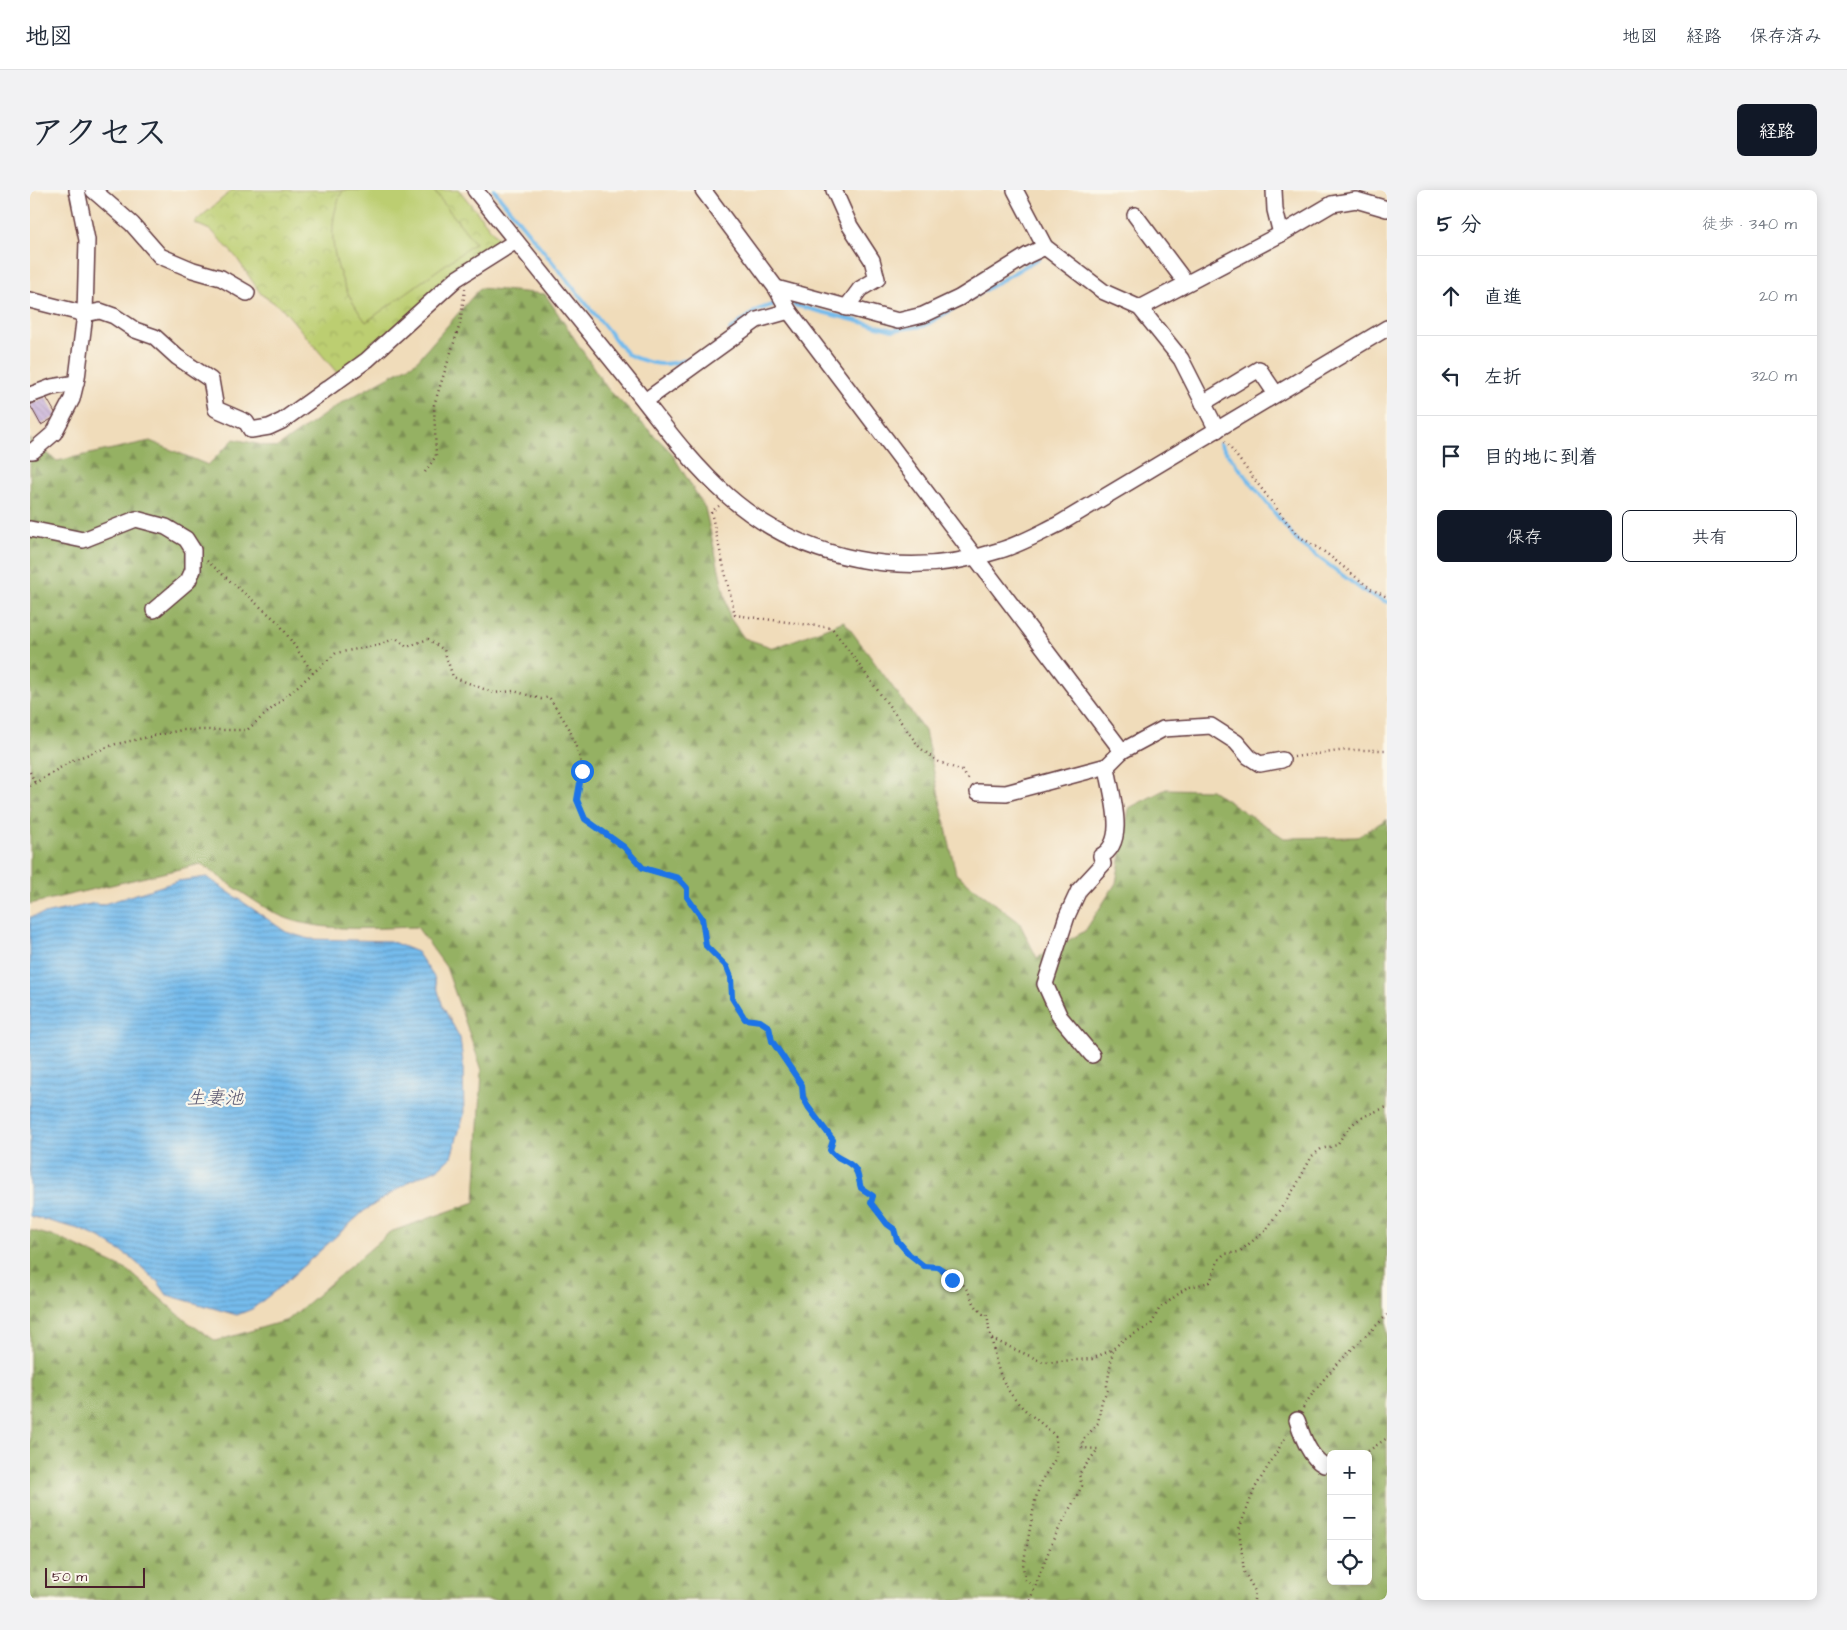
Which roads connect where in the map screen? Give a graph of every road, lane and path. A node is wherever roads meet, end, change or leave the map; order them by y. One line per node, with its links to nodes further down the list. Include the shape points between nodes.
1 (77, 190): 21 (street, via 86,240)
2 (92, 190): 16 (street, via 132,224 160,256 221,278)
3 (475, 190): 11 (street)
4 (703, 190): 15 (street)
5 (834, 190): 18 (street, via 850,226 872,260 877,279 860,289)
6 (1015, 190): 12 (street)
7 (1274, 190): 10 (street, via 1275,210)
8 (1387, 209): 10 (street, via 1356,200 1332,204)
9 (1136, 215): 14 (street)
10 (1282, 234): 14 (street)
11 (516, 241): 13 (street); 26 (street)
12 (1045, 247): 18 (street, via 923,315 898,321); 19 (street, via 1104,292)
13 (470, 270): 21 (street, via 366,360 290,416 268,427 252,430 246,422 216,409 211,380 155,337 100,311); 30 (path, via 460,324 434,405 436,456)
14 (1186, 283): 19 (street)
15 (776, 288): 18 (street); 20 (street)
16 (247, 294)
17 (30, 300): 21 (street)
18 (846, 308)
19 (1140, 308): 27 (street, via 1181,359)
20 (789, 311): 26 (street, via 757,320); 34 (street)
21 (85, 314): 23 (street)
22 (1387, 328): 24 (street)
23 (76, 384): 25 (street, via 52,387); 29 (street, via 54,433)
24 (1276, 394): 27 (street, via 1259,369); 28 (street)
25 (30, 395)
26 (645, 402): 34 (street, via 727,496 764,523 802,543 840,556 897,564)
27 (1203, 403): 28 (street)
28 (1217, 430): 34 (street, via 1059,524 1009,547); 35 (path, via 1297,535)
29 (30, 451)
30 (425, 472)
31 (723, 504): 45 (path, via 711,512 735,615 832,628 920,748 939,762 962,771)
32 (30, 529): 33 (street, via 83,540 136,519 166,526 186,539)
33 (193, 550): 36 (street, via 193,570 188,581); 37 (path, via 279,624)
34 (976, 557): 39 (street)
35 (1387, 597)
36 (154, 610)
37 (313, 673): 43 (path, via 247,730 182,730 116,744 73,760); 49 (path, via 336,653 379,645 396,638 407,646 428,639 444,650 454,677 494,693 514,690 541,699 549,697 569,728 580,758 582,771 577,800 585,819 624,847 643,868 678,878 687,888 687,897 702,918 706,946 727,967 732,998 745,1019 760,1021 769,1027 772,1041 802,1085 803,1097 809,1108 833,1140 830,1150 856,1170 861,1188 873,1196 871,1203 875,1210 894,1229 897,1240 909,1254 924,1266 938,1267 952,1280 958,1279 968,1290 975,1308 986,1313)
38 (1387, 750): 40 (path, via 1317,752)
39 (1122, 751): 40 (street, via 1163,729 1211,726 1236,742 1260,764); 41 (street)
40 (1282, 760)
41 (1107, 766): 45 (street, via 1006,793); 46 (street, via 1117,821 1116,836 1108,853 1096,859 1103,864 1079,890 1045,984 1060,1017)
42 (30, 772): 43 (path)
43 (35, 783): 44 (path)
44 (30, 786)
45 (978, 792)
46 (1092, 1055)
47 (1387, 1107): 50 (path, via 1355,1120 1337,1145 1321,1149 1312,1156 1266,1230 1240,1252 1224,1254 1210,1282 1186,1288 1159,1309 1151,1325)
48 (1387, 1315): 51 (path, via 1343,1358)
49 (992, 1339): 50 (path, via 1043,1362 1092,1359); 55 (path, via 995,1362 1006,1388 1056,1437 1056,1458 1041,1481 1023,1566 1025,1580)
50 (1113, 1349): 55 (path, via 1108,1390 1102,1400 1098,1423 1083,1440 1082,1448 1098,1449 1079,1474 1082,1486 1053,1540 1043,1571)
51 (1296, 1420): 54 (street, via 1305,1442); 57 (path, via 1255,1488 1239,1529 1244,1572 1255,1592)
52 (1387, 1438): 53 (path)
53 (1370, 1450)
54 (1324, 1465)
55 (1034, 1586): 56 (path)
56 (1030, 1600)
57 (1254, 1600)

